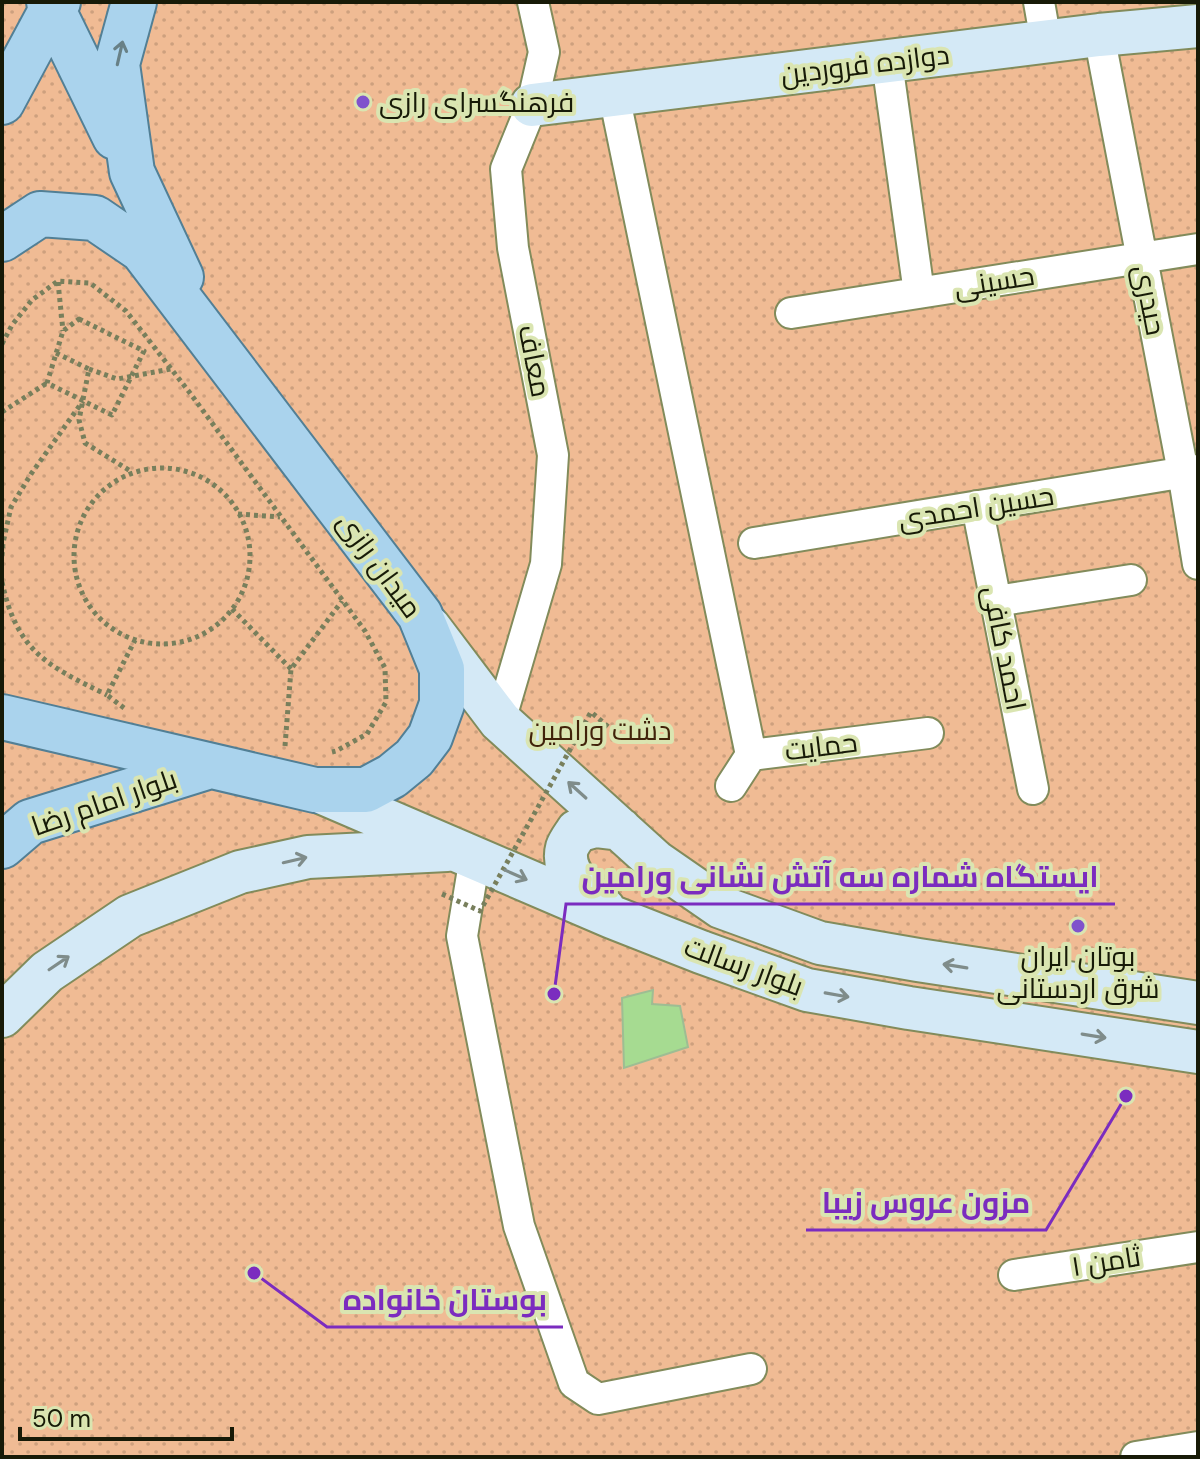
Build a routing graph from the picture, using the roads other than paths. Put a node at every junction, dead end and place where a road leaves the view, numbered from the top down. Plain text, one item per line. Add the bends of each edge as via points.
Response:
1 (134, 2) edge
2 (533, 2) edge
3 (1039, 2) edge
4 (53, 4) edge
5 (1198, 26) edge
6 (1099, 35) junction
7 (1046, 42) junction
8 (887, 62) junction
9 (614, 95) junction
10 (2, 102) edge
11 (532, 105) junction
12 (132, 172) junction
13 (2, 239) edge
14 (1198, 249) edge
15 (1142, 258) junction
16 (919, 293) junction
17 (791, 313) dead end
18 (208, 337) junction
19 (1190, 471) edge
20 (977, 506) junction
21 (754, 543) dead end
22 (1198, 564) edge
23 (1131, 580) dead end
24 (996, 601) junction
25 (420, 615) junction
26 (2, 717) edge
27 (500, 721) junction
28 (928, 733) dead end
29 (751, 755) junction
30 (211, 766) junction
31 (320, 771) junction
32 (731, 786) dead end
33 (1033, 789) dead end
34 (620, 829) junction
35 (2, 846) edge
36 (467, 853) junction
37 (612, 917) junction
38 (1198, 1003) edge
39 (2, 1016) edge
40 (1198, 1052) edge
41 (1198, 1247) edge
42 (1014, 1275) dead end
43 (751, 1369) dead end
44 (1198, 1447) edge
45 (1136, 1457) edge

12 -> 1 main road via 117,64
2 - 11 street, معاف via 544,52
3 - 7 street
4 - 10 main road
4 - 12 main road
5 - 6 main road, دوازده فروردین
6 - 7 main road, دوازده فروردین
6 - 15 street, حیدری
7 - 8 main road, دوازده فروردین
8 - 9 main road, دوازده فروردین
8 - 16 street
9 - 11 main road, دوازده فروردین
9 - 29 street
11 - 27 street, معاف via 506,169 513,248 553,455 546,564
12 - 18 main road
13 - 18 main road, میدان رازی via 40,214 95,218 142,250
14 - 15 street, حسینی
15 - 16 street, حسینی
15 - 19 street, حیدری
16 - 17 street, حسینی
18 - 25 main road, میدان رازی
19 - 20 street, حسین احمدی
19 - 22 street, حیدری
20 - 21 street, حسین احمدی
20 - 24 street, احمد کافی
23 - 24 street
24 - 33 street, احمد کافی
25 - 27 main road, بلوار رسالت
25 - 31 main road, میدان رازی via 442,669 442,704 430,737 414,758 366,790
26 - 30 main road, میدان رازی
34 -> 27 main road, بلوار رسالت
28 - 29 street, حمایت
29 - 32 street, حمایت
30 - 31 main road, میدان رازی
30 - 35 main road, بلوار امام رضا via 30,822
31 - 36 main road, بلوار رسالت
34 - 37 main road via 595,826 577,831 566,851 575,883
38 -> 34 main road, بلوار رسالت via 820,943 721,907 656,862
36 -> 37 main road, بلوار رسالت
39 -> 36 main road via 47,972 130,916 240,872 308,857
36 - 43 street via 462,936 519,1226 574,1383 598,1399
37 -> 40 main road, بلوار رسالت via 807,990
41 - 42 street, ثامن ۱
44 - 45 street

